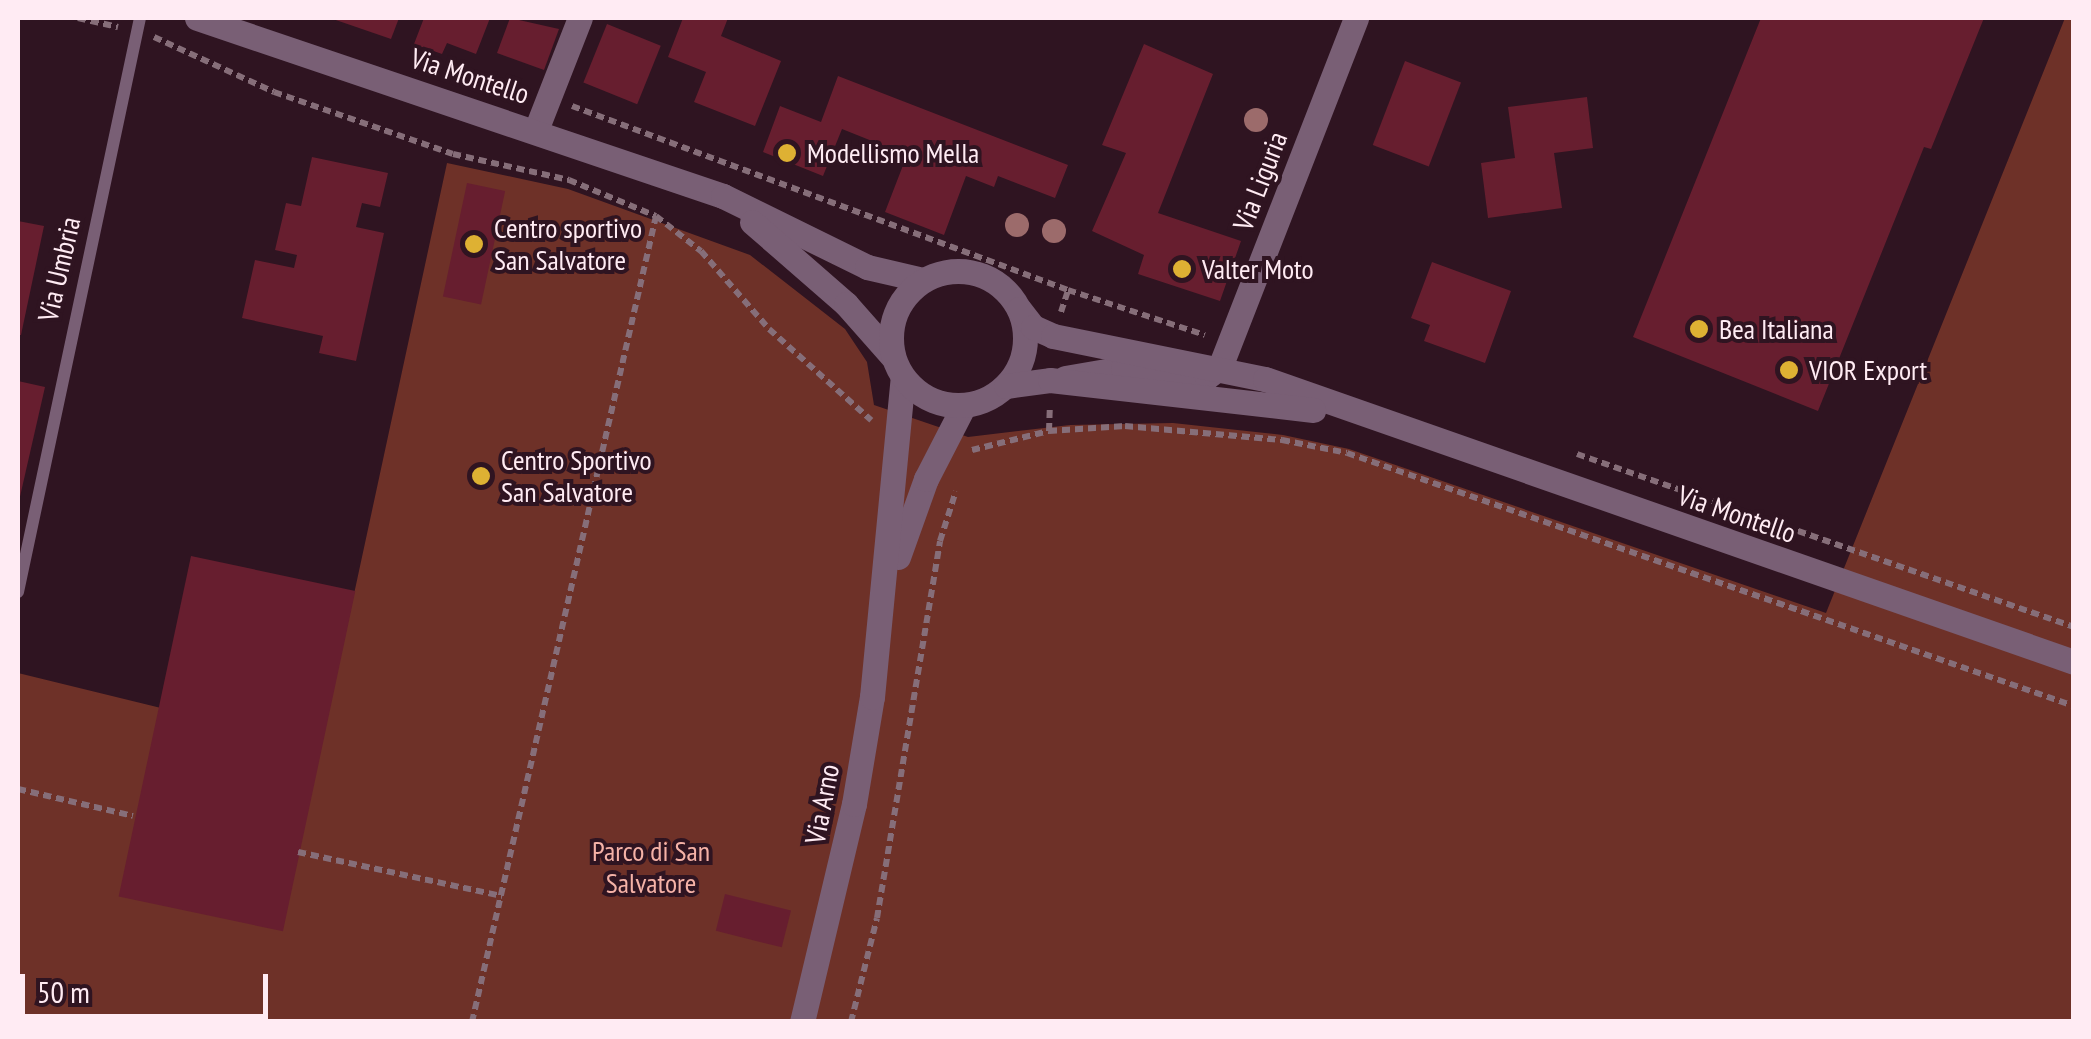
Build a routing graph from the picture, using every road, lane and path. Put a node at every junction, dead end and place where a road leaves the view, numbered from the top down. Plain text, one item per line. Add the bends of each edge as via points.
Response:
1 (140, 18) edge
2 (196, 18) edge
3 (580, 18) edge
4 (1356, 18) edge
5 (549, 97) junction
6 (536, 130) junction
7 (723, 196) junction
8 (656, 216) dead end
9 (923, 280) junction
10 (1068, 290) dead end
11 (1019, 310) junction
12 (898, 366) junction
13 (1220, 367) junction
14 (1050, 380) junction
15 (1006, 386) junction
16 (964, 406) junction
17 (1382, 423) junction
18 (968, 451) dead end
19 (1571, 452) dead end
20 (962, 469) dead end
21 (957, 487) dead end
22 (18, 592) edge
23 (885, 594) junction
24 (2074, 627) edge
25 (2074, 662) edge
26 (18, 789) edge
27 (134, 816) dead end
28 (298, 852) dead end
29 (502, 896) junction
30 (472, 1021) edge
31 (802, 1022) edge
32 (851, 1022) edge

1 - 22 lane, Via Umbria
2 - 6 street, Via Montello
3 - 5 street
4 - 13 street, Via Liguria
5 - 6 street
5 - 10 path
6 - 7 street, Via Montello
7 - 9 street, Via Montello via 867,268
7 - 12 street, Via Montello via 846,304
8 - 29 path
9 - 11 street via 968,271 991,279
9 - 12 street via 896,310
11 - 13 street, Via Montello via 1053,336
11 - 15 street via 1023,356
12 - 16 street via 930,398
12 - 23 street, Via Arno
13 - 14 street, Via Montello via 1207,377 1123,368
13 - 17 street, Via Montello
14 - 15 street, Via Montello
14 - 17 street, Via Montello via 1284,405
15 - 16 street
16 - 23 street, Via Arno via 926,479
17 - 25 street, Via Montello
18 - 20 path
19 - 24 path
21 - 32 path via 940,541 877,918
23 - 31 street, Via Arno via 854,804
26 - 27 path
28 - 29 path
29 - 30 path

